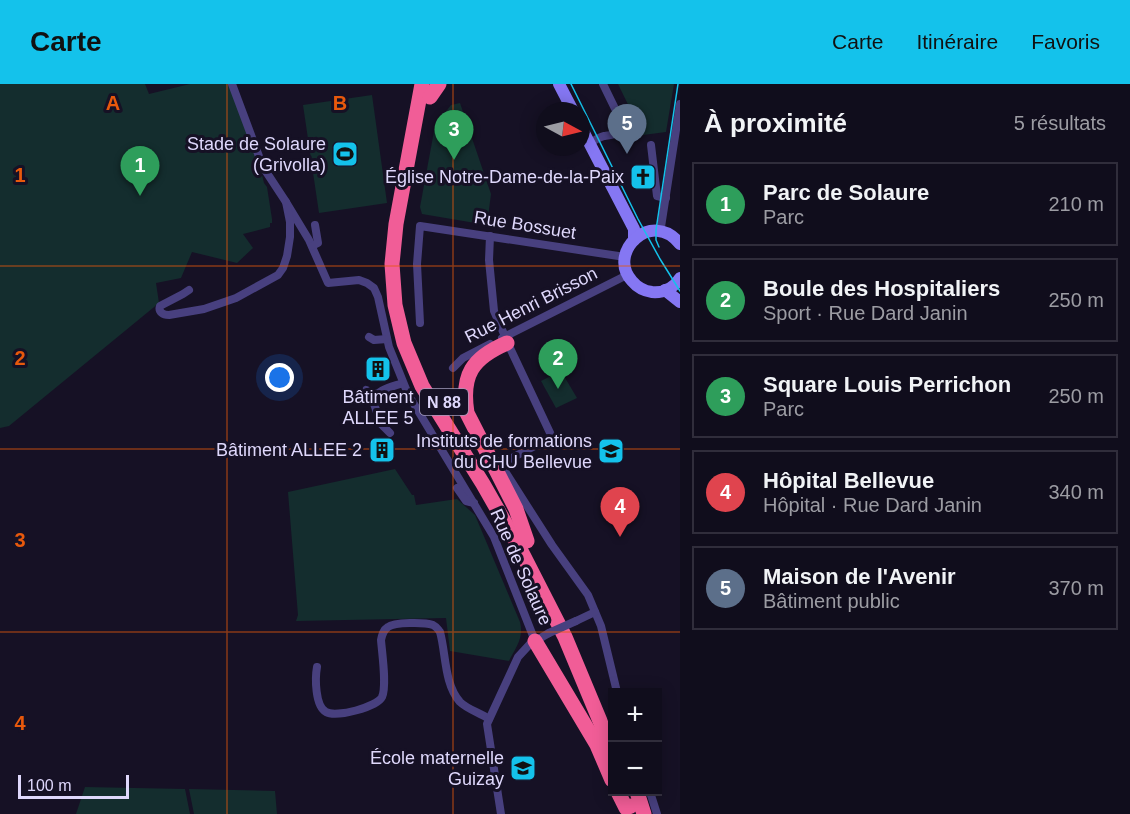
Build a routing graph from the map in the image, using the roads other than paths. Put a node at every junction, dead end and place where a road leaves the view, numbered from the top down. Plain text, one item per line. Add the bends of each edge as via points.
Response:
1 (232, 84) edge
2 (439, 84) edge
3 (559, 84) edge
4 (603, 84) edge
5 (428, 88) edge
6 (568, 102) edge
7 (680, 104) edge
8 (590, 143) joint
9 (651, 145) dead end
10 (666, 198) junction
11 (286, 202) junction
12 (315, 225) dead end
13 (658, 230) junction
14 (490, 236) junction
15 (633, 240) junction
16 (680, 244) edge
17 (312, 246) junction
18 (625, 256) junction
19 (627, 275) junction
20 (680, 278) edge
21 (189, 290) dead end
22 (665, 290) junction
23 (680, 302) edge
24 (420, 323) dead end
25 (372, 337) dead end
26 (387, 339) junction
27 (506, 340) junction
28 (453, 368) dead end
29 (403, 382) junction
30 (366, 390) dead end
31 (381, 392) junction
32 (386, 431) dead end
33 (458, 492) dead end
34 (474, 503) junction
35 (528, 541) junction
36 (595, 612) junction
37 (535, 640) junction
38 (317, 668) dead end
39 (616, 688) edge
40 (608, 716) edge
41 (489, 719) junction
42 (608, 743) edge
43 (608, 771) edge
44 (620, 796) edge
45 (651, 796) edge
46 (635, 803) edge
47 (501, 814) edge
48 (657, 814) edge

1 - 11 street, Rue de Solaure via 263,167
2 - 5 highway
3 - 6 main road
4 - 8 street via 623,128
5 - 35 highway, N 88 via 402,248 402,285 408,320 430,379
5 - 42 highway, N 88 via 396,224 392,264 395,305 404,343 422,386 483,484 565,637
7 - 10 street
8 - 15 main road via 634,229
9 - 10 street via 657,196
10 - 13 street
11 - 17 street, Rue de Solaure
11 - 21 street via 290,237 278,275 236,298 204,309 161,313 160,306
12 - 17 street via 318,243
13 - 15 main road
13 - 16 main road
14 - 18 street, Rue Bossuet
14 - 24 street, Rue Bossuet via 420,226
14 - 27 street via 494,311
15 - 18 main road
17 - 26 street, Rue de Solaure via 328,284 359,280 374,288
18 - 19 main road
19 - 22 main road via 645,290
19 - 27 street, Rue Henri Brisson
20 - 22 main road
22 - 23 main road
25 - 26 street
26 - 29 street, Rue de Solaure
27 - 28 street, Rue Henri Brisson via 463,358
27 - 35 highway, N 88 via 473,366 464,397 466,413 516,509
27 - 36 street via 552,437 508,459 504,465 506,473
29 - 31 street
29 - 34 street, Rue de Solaure
30 - 31 street
31 - 32 street via 373,401 377,421
33 - 34 street
34 - 37 street, Rue de Solaure via 494,537
35 - 40 highway, N 88
36 - 37 street, bridge
36 - 39 street
37 - 41 street via 518,657
37 - 43 highway
38 - 41 street via 319,704 325,712 335,715 375,704 381,700 384,687 382,633 394,624 430,624 440,632 447,676 456,697 461,704
41 - 47 street
44 - 46 highway via 626,808
45 - 48 street

